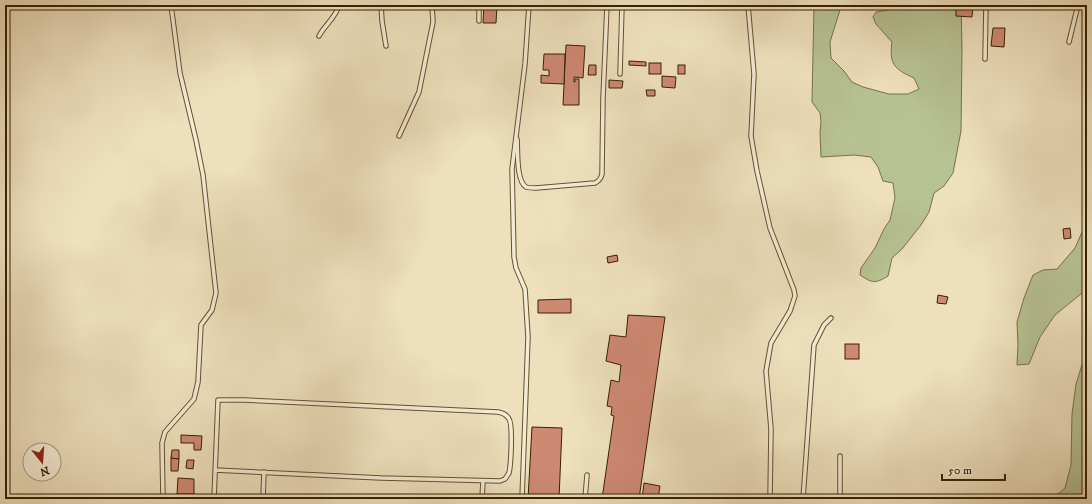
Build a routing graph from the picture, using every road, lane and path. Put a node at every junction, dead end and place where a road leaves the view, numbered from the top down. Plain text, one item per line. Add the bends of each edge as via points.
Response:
1 (171, 5) edge
2 (339, 5) edge
3 (381, 5) edge
4 (432, 5) edge
5 (479, 5) edge
6 (529, 5) edge
7 (607, 5) edge
8 (622, 5) edge
9 (748, 5) edge
10 (986, 5) edge
11 (1078, 5) edge
12 (479, 21) dead end
13 (319, 36) dead end
14 (1069, 42) dead end
15 (386, 46) dead end
16 (985, 59) dead end
17 (620, 74) dead end
18 (517, 129) junction
19 (399, 136) dead end
20 (831, 318) dead end
21 (840, 456) dead end
22 (215, 470) junction
23 (264, 472) junction
24 (587, 475) dead end
25 (483, 481) junction
26 (163, 499) edge
27 (214, 499) edge
28 (263, 499) edge
29 (482, 499) edge
30 (522, 499) edge
31 (585, 499) edge
32 (770, 499) edge
33 (804, 499) edge
34 (840, 499) edge

1 - 26 lane via 180,73 203,175 216,293 212,310 201,324 198,382 194,399 165,432 162,443
2 - 13 lane
3 - 15 lane
4 - 19 lane via 433,22 419,92
5 - 12 lane
6 - 18 lane
7 - 18 lane via 601,178 595,183 527,188 523,184 518,168
8 - 17 lane
9 - 32 lane via 754,74 751,136 770,228 795,296 790,311 771,343 766,371 771,429
10 - 16 lane
11 - 14 lane
18 - 30 lane via 512,169 514,257 525,289 528,338
20 - 33 lane via 824,325 814,345
21 - 34 lane
22 - 23 lane
22 - 25 lane via 218,400 244,400 503,413 511,425 509,473 500,481
22 - 27 lane
23 - 25 lane
23 - 28 lane
24 - 31 lane
25 - 29 lane

